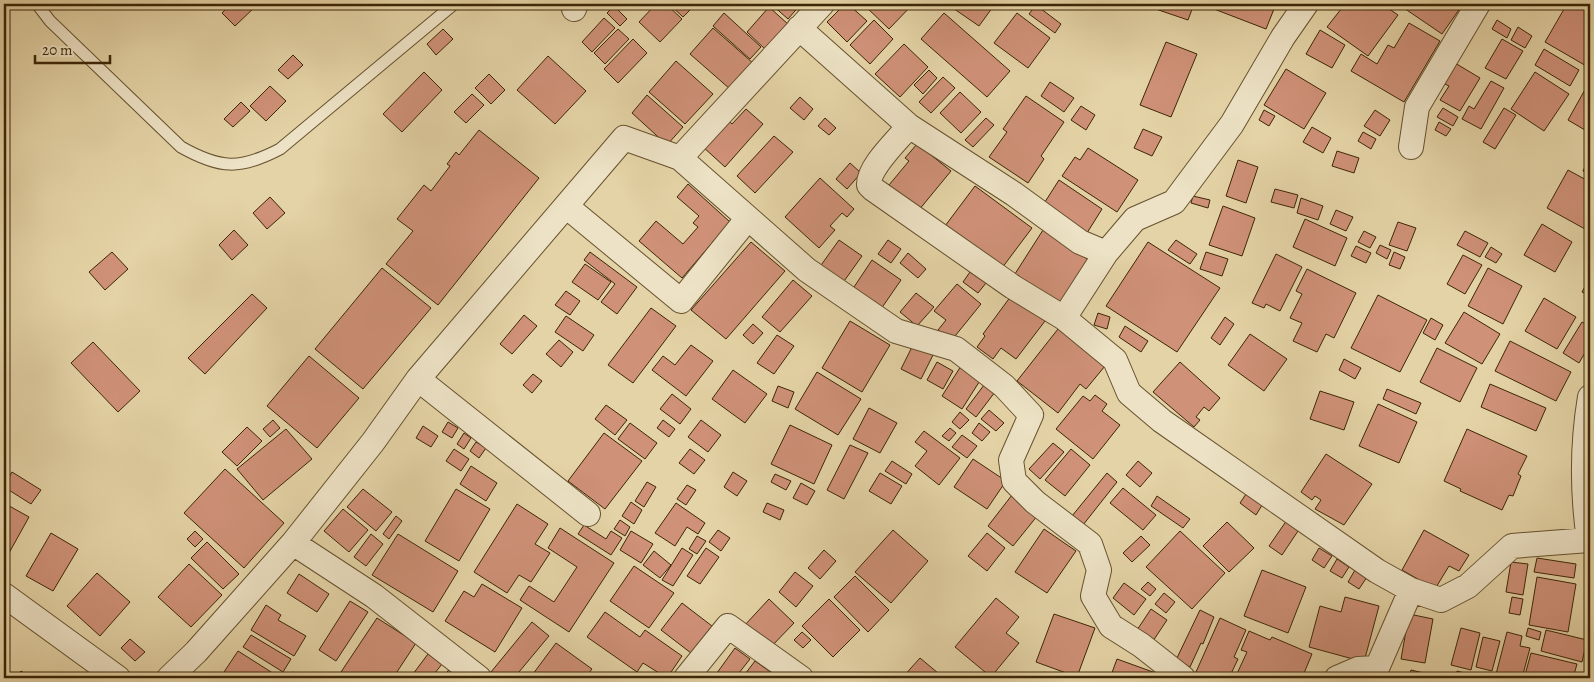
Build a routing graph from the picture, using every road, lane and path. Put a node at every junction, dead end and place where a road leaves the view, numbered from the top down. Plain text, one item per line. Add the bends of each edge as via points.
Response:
1 (37, 4) edge
2 (454, 4) edge
3 (822, 4) edge
4 (1306, 4) edge
5 (1478, 4) edge
6 (799, 28) junction
7 (910, 126) junction
8 (1412, 147) dead end
9 (680, 158) junction
10 (566, 206) junction
11 (748, 218) junction
12 (1106, 253) junction
13 (1064, 318) junction
14 (418, 379) junction
15 (1590, 397) edge
16 (588, 514) dead end
17 (293, 543) junction
18 (1590, 543) edge
19 (1410, 590) junction
20 (4, 596) edge
21 (118, 678) edge
22 (169, 678) edge
23 (479, 678) edge
24 (686, 678) edge
25 (801, 678) edge
26 (1183, 678) edge
27 (1337, 678) edge

1 - 2 lane via 50,21 181,147 204,160 230,165 256,161 280,149
3 - 6 street
4 - 12 street via 1283,36 1232,124 1174,202 1136,219
5 - 8 street via 1417,107
6 - 7 street
6 - 9 street
7 - 12 street via 1080,242
7 - 13 street via 873,168 869,185 1013,287
9 - 10 street via 624,138
9 - 11 street
10 - 11 street via 681,301
10 - 14 street
11 - 26 street via 807,270 896,331 956,349 1022,403 1031,415 1011,460 1014,481 1035,502 1090,544 1099,570 1093,596 1111,626
12 - 13 street
13 - 19 street via 1115,360 1129,394 1162,421 1377,571
14 - 16 street
14 - 17 street
15 - 18 street via 1585,425 1583,494
17 - 22 street
17 - 23 street via 374,596
18 - 19 street via 1512,546 1468,586 1441,600
19 - 27 street via 1377,668 1358,669
20 - 21 street
24 - 25 street via 728,626

